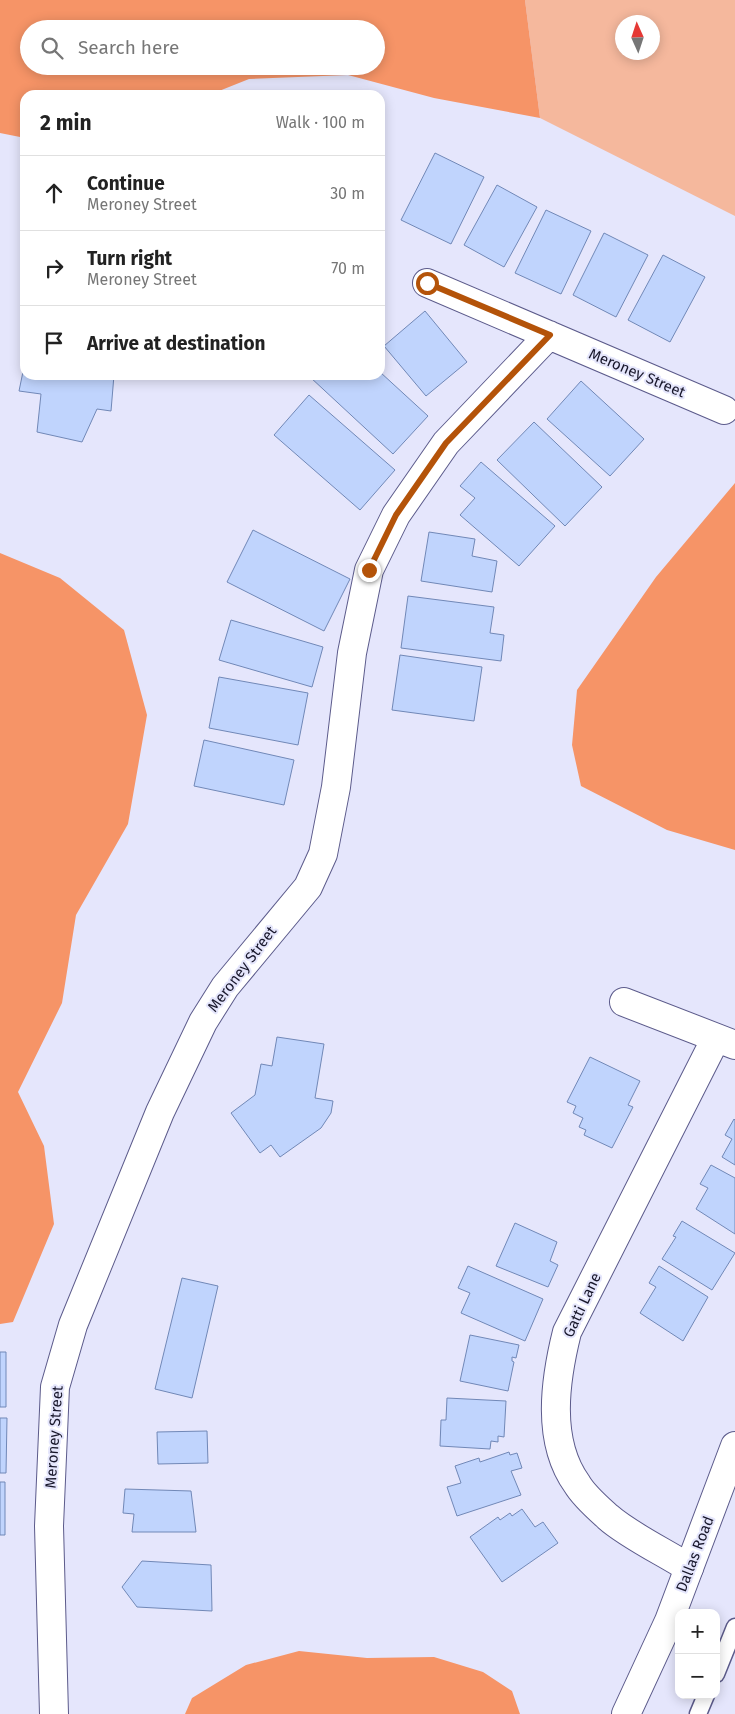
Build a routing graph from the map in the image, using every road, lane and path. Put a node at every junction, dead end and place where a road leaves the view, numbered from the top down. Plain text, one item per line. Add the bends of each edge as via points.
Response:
1 (427, 283) dead end
2 (550, 335) junction
3 (724, 410) dead end
4 (624, 1002) dead end
5 (725, 1042) edge
6 (735, 1446) edge
7 (689, 1568) junction
8 (735, 1627) edge
9 (720, 1664) edge
10 (704, 1699) edge
11 (54, 1714) edge
12 (626, 1714) edge
13 (698, 1714) edge

1 - 2 street, Meroney Street
2 - 3 street, Meroney Street
2 - 11 street, Meroney Street via 446,443 396,515 369,570 352,653 336,787 323,854 308,887 225,986 202,1022 160,1112 73,1326 55,1387 49,1526
4 - 5 street, Gatti Lane
5 - 7 street, Gatti Lane via 567,1332 558,1367 556,1402 561,1450 576,1484 609,1518
6 - 7 street, Dallas Road
7 - 12 street, Dallas Road via 669,1621
8 - 9 lane
10 - 13 lane

